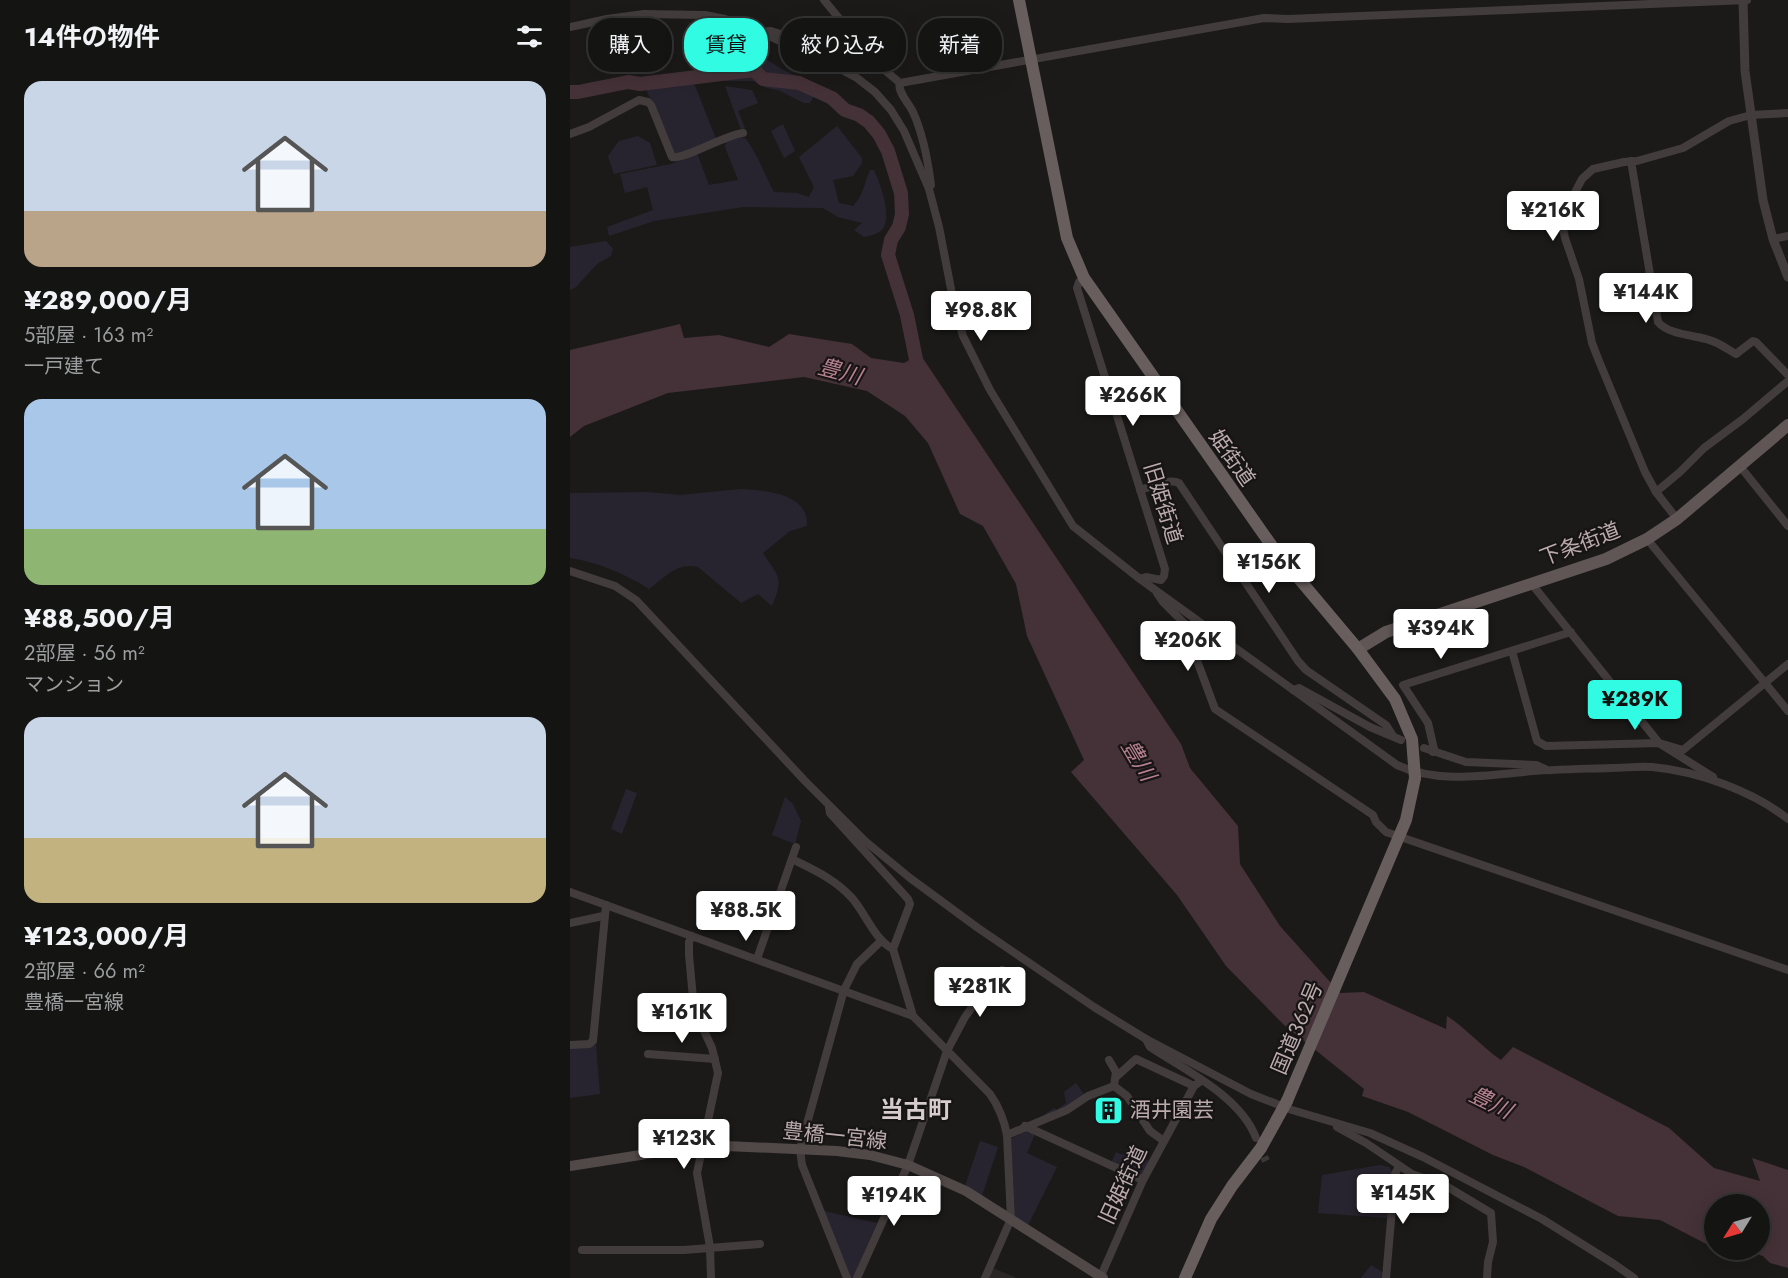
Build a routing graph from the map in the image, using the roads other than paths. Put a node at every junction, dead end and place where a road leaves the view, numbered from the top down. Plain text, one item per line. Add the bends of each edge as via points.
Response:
1 (824, 0) edge
2 (1019, 0) edge
3 (1743, 0) edge
4 (1747, 0) edge
5 (720, 18) edge
6 (838, 18) edge
7 (570, 27) edge
8 (768, 36) edge
9 (1032, 60) junction
10 (886, 72) edge
11 (900, 83) junction
12 (1788, 114) edge
13 (1750, 115) junction
14 (743, 133) dead end
15 (570, 135) edge
16 (1631, 161) junction
17 (929, 189) junction
18 (1788, 236) edge
19 (1773, 239) junction
20 (1788, 277) edge
21 (1084, 278) junction
22 (1788, 375) edge
23 (1788, 381) edge
24 (1788, 425) edge
25 (1739, 465) junction
26 (1140, 490) junction
27 (1656, 492) junction
28 (1677, 519) junction
29 (1788, 526) edge
30 (1647, 539) junction
31 (570, 571) edge
32 (1140, 579) junction
33 (1531, 583) junction
34 (1155, 589) junction
35 (1571, 632) junction
36 (1358, 649) junction
37 (1512, 651) junction
38 (1788, 664) edge
39 (1765, 682) junction
40 (1293, 690) junction
41 (1788, 711) edge
42 (1659, 743) junction
43 (1424, 748) dead end
44 (1433, 752) junction
45 (1546, 770) junction
46 (1415, 775) junction
47 (1720, 782) junction
48 (829, 805) junction
49 (1788, 819) edge
50 (796, 847) dead end
51 (792, 860) junction
52 (570, 892) edge
53 (606, 905) junction
54 (603, 916) junction
55 (570, 923) edge
56 (692, 936) junction
57 (881, 941) junction
58 (893, 949) junction
59 (757, 959) junction
60 (1002, 970) dead end
61 (1788, 970) edge
62 (843, 990) junction
63 (913, 1016) junction
64 (1146, 1039) junction
65 (570, 1045) edge
66 (946, 1050) junction
67 (648, 1054) dead end
68 (715, 1059) junction
69 (1109, 1060) dead end
70 (1116, 1077) junction
71 (1201, 1081) junction
72 (1114, 1086) junction
73 (1194, 1086) junction
74 (1286, 1104) junction
75 (1325, 1120) junction
76 (1025, 1126) junction
77 (1007, 1135) junction
78 (1256, 1138) tunnel mouth
79 (1164, 1141) junction
80 (704, 1145) junction
81 (800, 1149) junction
82 (908, 1165) junction
83 (570, 1166) edge
84 (1399, 1166) junction
85 (1143, 1180) junction
86 (1011, 1220) junction
87 (760, 1244) dead end
88 (710, 1247) junction
89 (582, 1250) dead end
90 (711, 1278) edge
91 (847, 1278) edge
92 (857, 1278) edge
93 (985, 1278) edge
94 (1101, 1278) edge
95 (1185, 1278) edge
96 (1386, 1278) edge
97 (1487, 1278) edge
98 (1634, 1278) edge

1 - 6 street
2 - 9 highway, 姫街道
3 - 4 street
3 - 9 street via 1264,18
3 - 13 street
5 - 7 street via 676,13
8 - 17 street via 857,78 875,92 904,131
9 - 11 street
9 - 21 highway, 姫街道 via 1067,238
10 - 11 street
11 - 17 street via 920,132
12 - 13 street
13 - 16 street via 1729,121 1683,148
13 - 19 street
14 - 15 street via 680,158 672,157 651,105 639,100
16 - 22 street via 1658,322 1672,330 1712,340 1736,354 1756,342
16 - 27 street via 1586,173 1561,219 1592,343
17 - 32 street via 958,320 990,390 1073,526
18 - 19 street
19 - 20 street
21 - 26 street, 旧姫街道 via 1077,288
21 - 36 highway, 姫街道 via 1267,540
23 - 27 street
24 - 25 main road, 下条街道
25 - 28 main road, 下条街道
25 - 29 street
26 - 32 street, 旧姫街道 via 1165,569 1161,580
26 - 40 street via 1179,483 1298,661 1386,725 1397,738 1299,688
27 - 28 street
28 - 30 main road, 下条街道
30 - 33 main road, 下条街道 via 1606,559
30 - 39 street
31 - 48 street via 615,586 647,609
32 - 34 street
33 - 35 street
33 - 36 main road, 下条街道 via 1386,632
34 - 40 street
34 - 61 street via 1187,626 1215,709 1373,814 1386,832
35 - 37 street
35 - 42 street
36 - 46 highway, 姫街道 via 1402,711 1412,739
37 - 42 street via 1537,741 1546,746
37 - 44 street via 1403,685 1428,723
38 - 39 street
39 - 41 street
39 - 42 street via 1683,750
40 - 46 street
42 - 47 street
43 - 44 street
44 - 45 street via 1466,762 1536,765
45 - 46 street via 1474,777
45 - 47 street via 1652,767
46 - 74 highway, 国道362号, bridge via 1406,820
47 - 49 street
48 - 58 street via 830,813 908,899
48 - 64 street via 865,841 961,916
50 - 51 street
51 - 57 street via 827,876 843,889
51 - 59 street
52 - 53 street
53 - 54 street
53 - 56 street
54 - 55 street
54 - 65 street via 593,1041
56 - 59 street
56 - 68 street via 689,956 694,1009
57 - 58 street
57 - 62 street via 857,964
58 - 63 street
59 - 62 street
60 - 66 street via 965,1017
62 - 63 street
62 - 81 street
63 - 66 street
64 - 71 street via 1150,1047
64 - 74 street via 1251,1094
66 - 77 street via 996,1103
66 - 82 street
67 - 68 street
68 - 80 street via 718,1077
69 - 70 street
70 - 72 street
70 - 73 street via 1136,1059
71 - 73 street, 旧姫街道
71 - 78 street via 1239,1109
72 - 76 street
72 - 79 street via 1127,1096 1150,1131
73 - 79 street, 旧姫街道
74 - 75 street
74 - 95 highway, 国道362号 via 1261,1149 1211,1219
75 - 84 street
75 - 98 street via 1370,1133 1496,1193
76 - 77 street
76 - 85 street
77 - 86 street
79 - 85 street, 旧姫街道
80 - 81 main road, 豊橋一宮線
80 - 83 main road, 豊橋一宮線
80 - 88 street via 697,1180
81 - 82 main road, 豊橋一宮線 via 870,1155
81 - 91 street via 802,1165
82 - 86 main road, 豊橋一宮線 via 966,1191
82 - 92 street
84 - 96 street via 1395,1174
84 - 97 street via 1446,1186 1491,1213 1493,1242
85 - 94 street, 旧姫街道
86 - 93 street
86 - 94 main road, 豊橋一宮線
87 - 88 street
88 - 89 street
88 - 90 street

